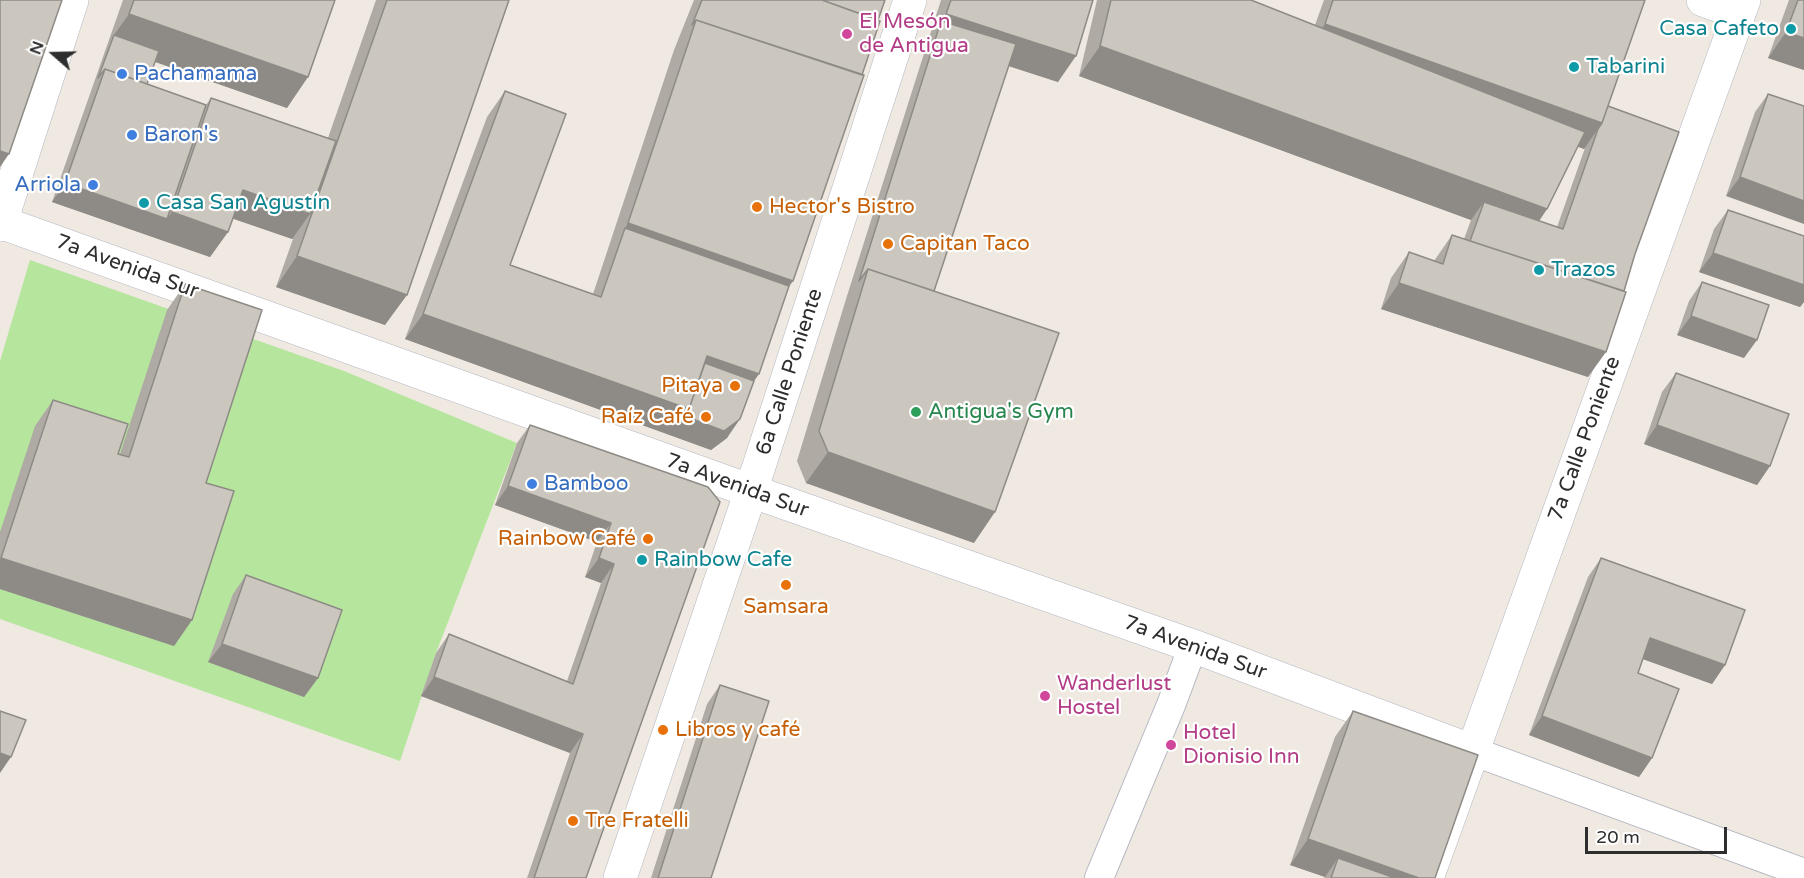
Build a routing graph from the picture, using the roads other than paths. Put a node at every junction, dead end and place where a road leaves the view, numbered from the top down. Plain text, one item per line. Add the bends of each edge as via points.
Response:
1 (72, 0) edge
2 (910, 0) edge
3 (1703, 0) edge
4 (1742, 7) edge
5 (0, 223) edge
6 (751, 491) junction
7 (1193, 646) junction
8 (1472, 751) junction
9 (1804, 873) edge
10 (620, 878) edge
11 (1098, 878) edge
12 (1427, 878) edge

1 - 5 street
2 - 6 street, 6a Calle Poniente
3 - 4 street
4 - 8 street, 7a Calle Poniente
5 - 6 street, 7a Avenida Sur
6 - 7 street, 7a Avenida Sur
6 - 10 street, 6a Calle Poniente
7 - 8 street, 7a Avenida Sur
7 - 11 lane
8 - 9 lane
8 - 12 street, 7a Calle Poniente

